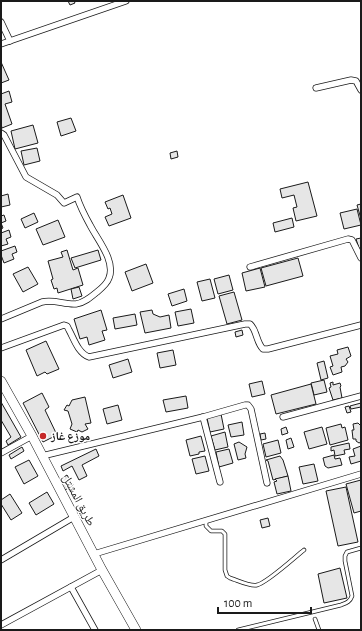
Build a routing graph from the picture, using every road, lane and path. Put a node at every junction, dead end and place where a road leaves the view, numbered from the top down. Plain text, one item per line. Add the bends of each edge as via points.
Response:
1 (126, 1) edge
2 (1, 22) edge
3 (10, 41) junction
4 (1, 44) edge
5 (316, 88) dead end
6 (361, 90) edge
7 (1, 132) edge
8 (361, 258) edge
9 (250, 267) dead end
10 (1, 319) edge
11 (361, 325) edge
12 (1, 348) edge
13 (1, 381) edge
14 (361, 396) edge
15 (203, 416) junction
16 (283, 417) dead end
17 (32, 436) junction
18 (1, 453) edge
19 (42, 456) junction
20 (361, 474) edge
21 (220, 482) dead end
22 (267, 483) dead end
23 (74, 517) junction
24 (206, 520) junction
25 (361, 548) edge
26 (304, 550) dead end
27 (94, 554) junction
28 (1, 560) edge
29 (102, 570) junction
30 (71, 587) junction
31 (315, 618) dead end
32 (1, 625) edge
33 (94, 630) edge
34 (136, 630) edge
35 (238, 630) edge
36 (319, 630) edge

1 - 3 street
2 - 3 street
3 - 4 street
5 - 6 street via 356,80
7 - 10 street via 26,177 57,195 64,203 77,197 104,247 110,277 106,284 84,302 76,304 48,300
8 - 9 street via 352,240 348,239
11 - 12 street via 263,349 253,327 245,324 88,357 80,352 67,326 64,325
13 - 17 main road, طريق المشتل
14 - 16 street
15 - 19 street
15 - 21 street
15 - 22 street via 248,405
17 - 18 street
17 - 19 main road, طريق المشتل
19 - 23 main road, طريق المشتل
20 - 24 street
23 - 27 main road, طريق المشتل
23 - 28 street
24 - 26 lane via 208,529 222,531 225,534 225,570 230,578 257,586
24 - 27 street
25 - 35 lane via 347,552 345,556 352,596 348,602
27 - 29 main road, طريق المشتل
29 - 30 street
29 - 34 main road, طريق المشتل
30 - 32 street
30 - 33 street
31 - 36 lane

